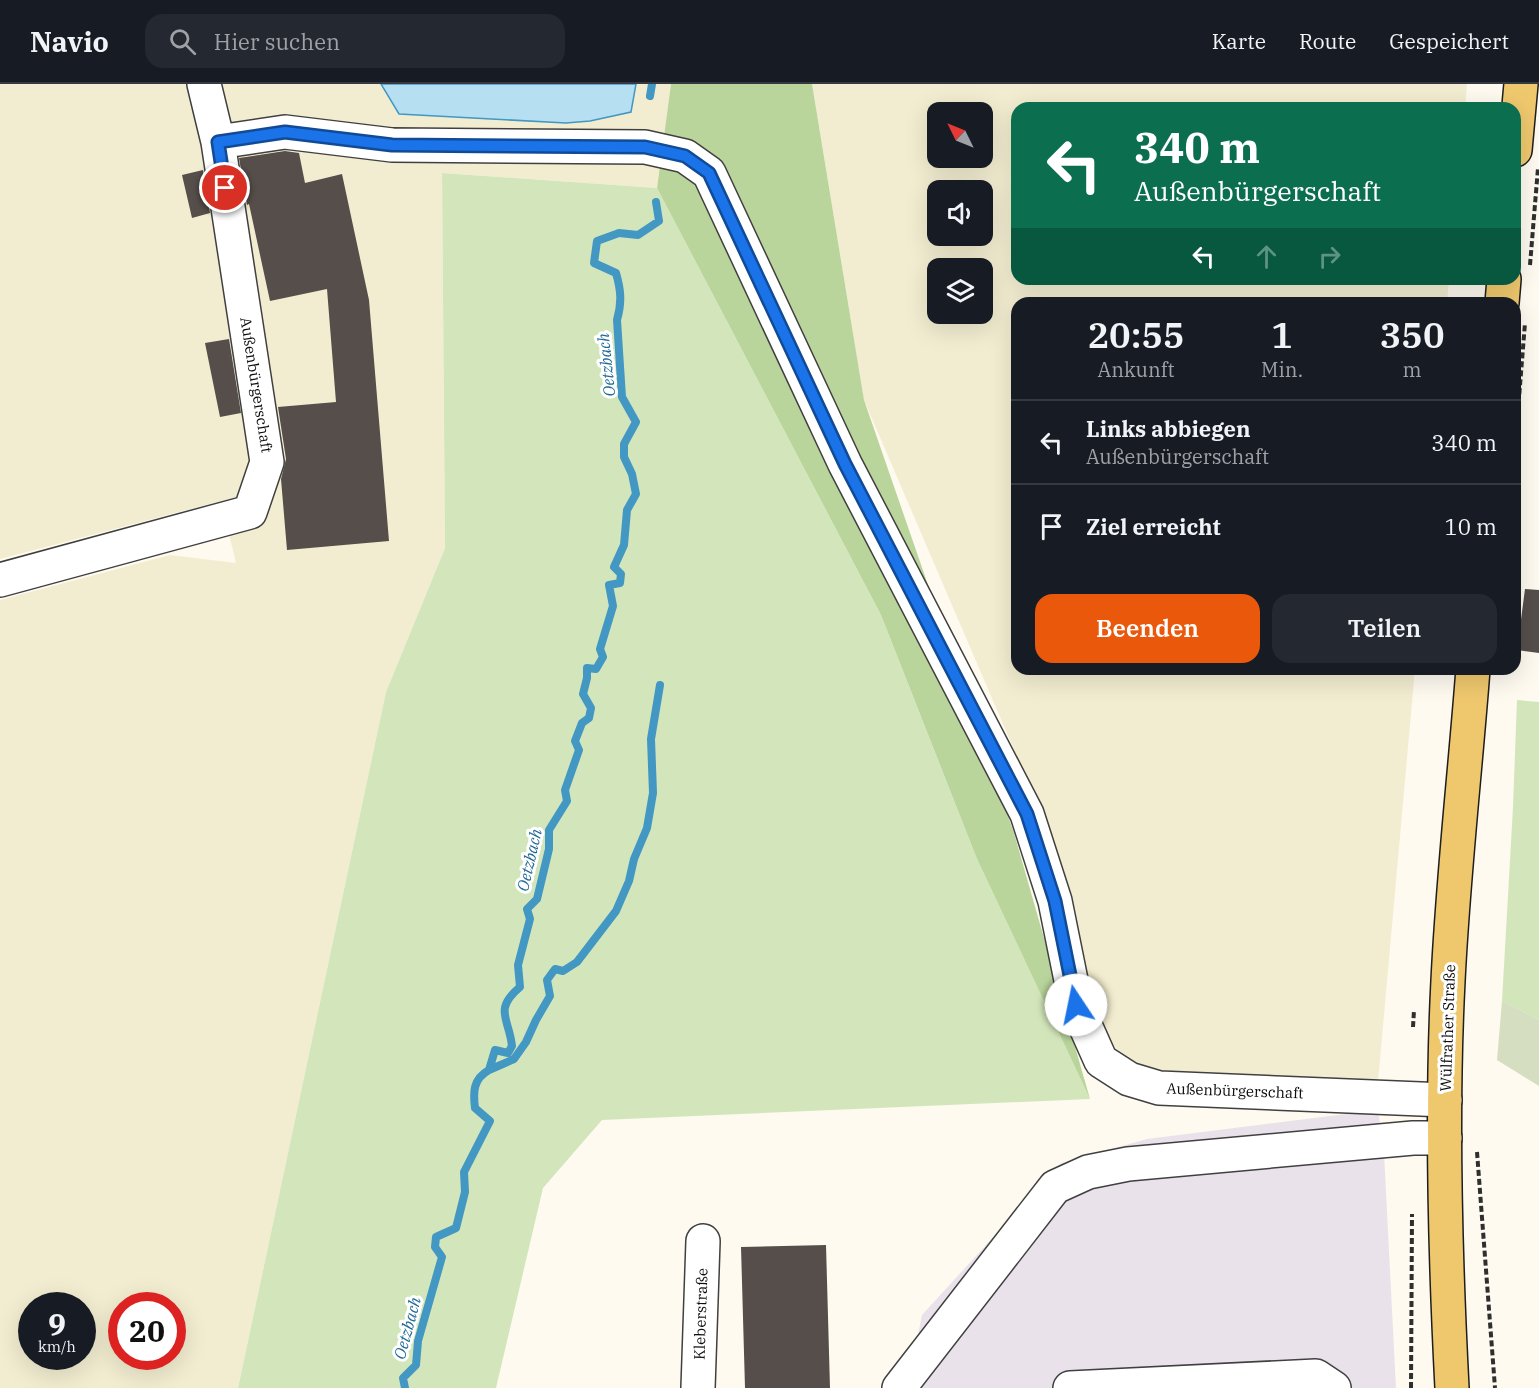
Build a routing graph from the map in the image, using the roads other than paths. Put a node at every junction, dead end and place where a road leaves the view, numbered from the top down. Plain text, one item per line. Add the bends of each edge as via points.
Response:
1 (204, 84) edge
2 (1521, 84) edge
3 (1519, 102) edge
4 (218, 142) junction
5 (0, 580) edge
6 (1473, 675) edge
7 (1445, 1100) junction
8 (1445, 1138) junction
9 (703, 1241) dead end
10 (698, 1388) edge
11 (899, 1388) edge
12 (1070, 1388) edge
13 (1334, 1388) edge
14 (1452, 1388) edge

1 - 4 street, Außenbürgerschaft
2 - 3 main road
4 - 5 street, Außenbürgerschaft via 267,462 250,512
4 - 7 street, Außenbürgerschaft via 285,132 392,145 645,147 685,156 709,173 845,464 1027,814 1055,901 1076,1005 1101,1061 1128,1078 1159,1088
6 - 7 main road, Wülfrather Straße via 1448,980
7 - 8 main road, Wülfrather Straße
8 - 11 street via 1413,1137 1140,1163 1088,1172 1055,1187
8 - 14 main road, Wülfrather Straße
9 - 10 street, Kleberstraße
12 - 13 street via 1316,1376

